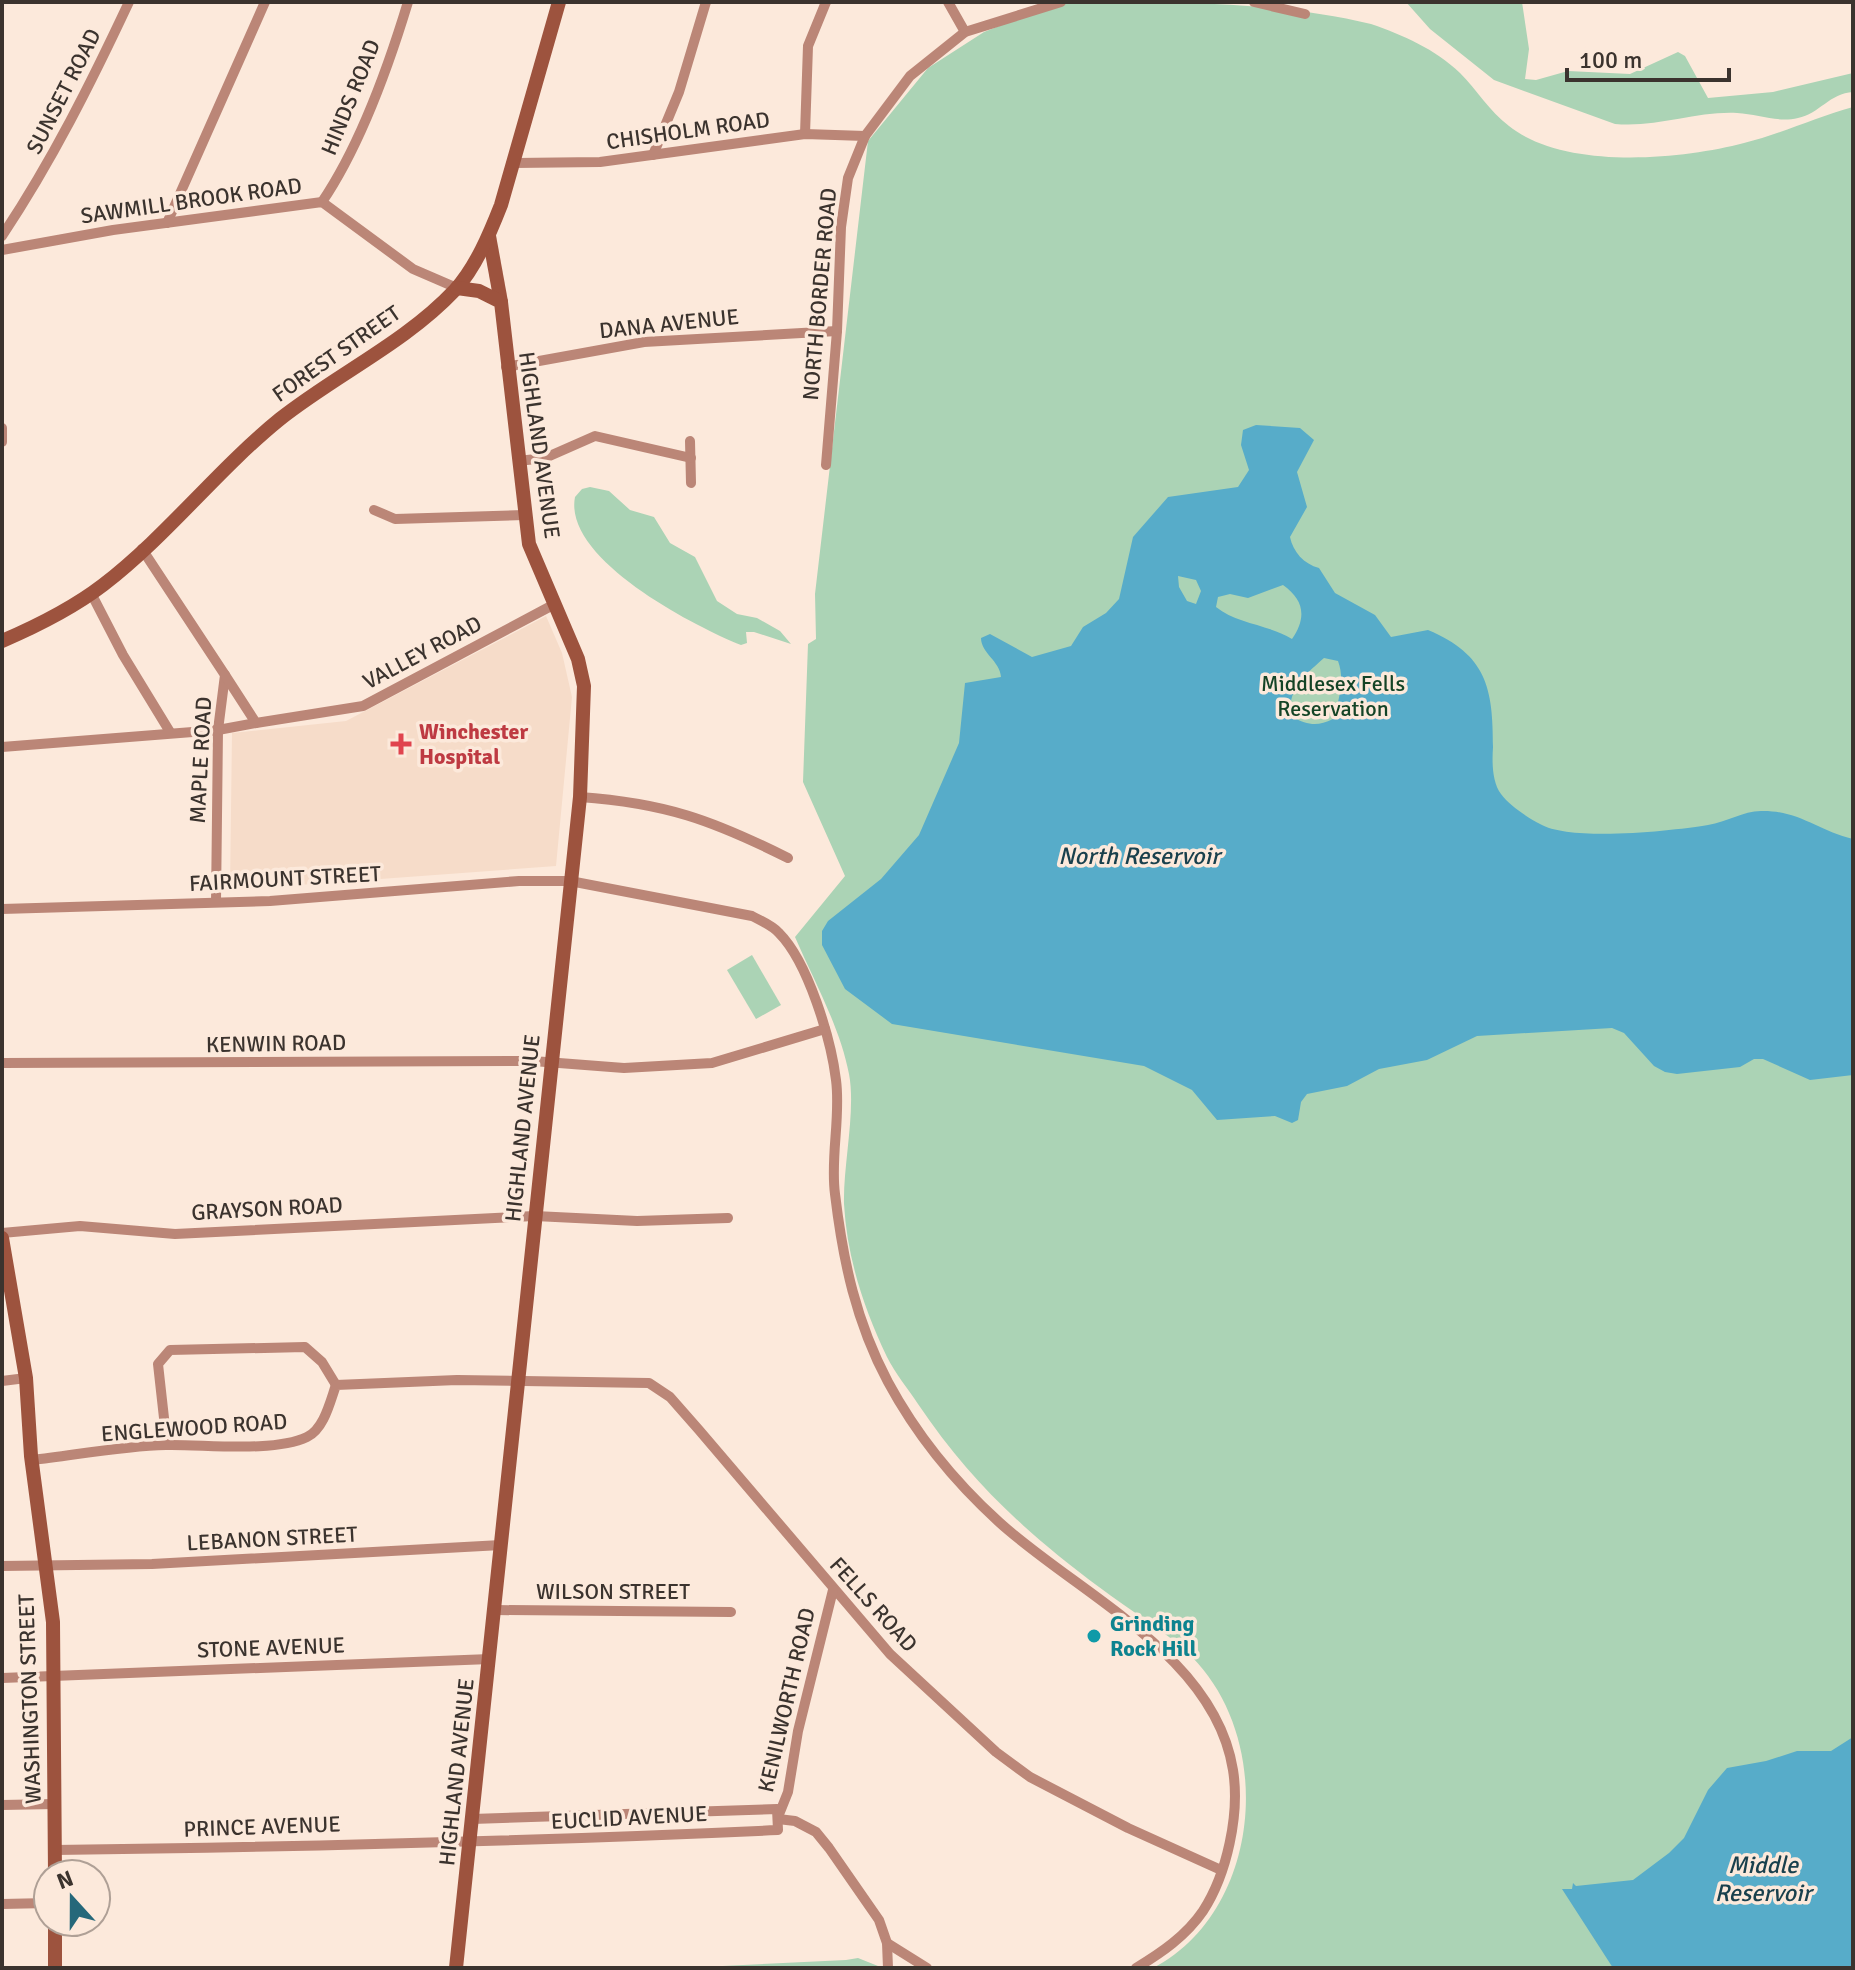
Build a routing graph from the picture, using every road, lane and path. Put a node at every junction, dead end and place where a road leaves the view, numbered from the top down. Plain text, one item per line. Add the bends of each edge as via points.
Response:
1 (129, 2) edge
2 (265, 2) edge
3 (408, 2) edge
4 (559, 2) edge
5 (706, 2) edge
6 (826, 2) edge
7 (948, 2) edge
8 (1061, 2) edge
9 (1254, 2) edge
10 (1305, 14) dead end
11 (965, 32) junction
12 (805, 134) junction
13 (865, 136) junction
14 (653, 155) junction
15 (515, 163) junction
16 (322, 202) junction
17 (167, 223) junction
18 (2, 236) edge
19 (489, 236) junction
20 (2, 250) edge
21 (457, 288) junction
22 (501, 302) junction
23 (837, 331) junction
24 (506, 367) junction
25 (2, 428) edge
26 (690, 441) dead end
27 (2, 442) edge
28 (691, 458) junction
29 (518, 461) junction
30 (826, 465) dead end
31 (691, 483) dead end
32 (374, 510) dead end
33 (524, 515) junction
34 (142, 549) junction
35 (91, 593) junction
36 (553, 605) junction
37 (2, 641) edge
38 (225, 675) junction
39 (256, 723) junction
40 (218, 730) junction
41 (170, 732) junction
42 (2, 747) edge
43 (580, 797) junction
44 (788, 858) dead end
45 (570, 881) junction
46 (216, 902) junction
47 (2, 909) edge
48 (825, 1029) junction
49 (2, 1063) edge
50 (551, 1063) junction
51 (535, 1216) junction
52 (728, 1218) dead end
53 (2, 1235) edge
54 (26, 1378) junction
55 (2, 1381) edge
56 (518, 1381) junction
57 (336, 1385) junction
58 (167, 1445) junction
59 (32, 1460) junction
60 (501, 1545) junction
61 (45, 1565) junction
62 (2, 1566) edge
63 (833, 1590) junction
64 (495, 1610) junction
65 (731, 1612) dead end
66 (490, 1659) junction
67 (54, 1677) junction
68 (2, 1678) edge
69 (55, 1804) junction
70 (2, 1805) edge
71 (472, 1819) junction
72 (778, 1819) junction
73 (470, 1839) junction
74 (55, 1850) junction
75 (55, 1858) edge
76 (1221, 1870) junction
77 (32, 1903) edge
78 (2, 1904) edge
79 (55, 1938) edge
80 (887, 1943) junction
81 (55, 1968) edge
82 (456, 1968) edge
83 (888, 1968) edge
84 (927, 1968) edge
85 (1136, 1968) edge

1 - 18 street, SUNSET ROAD via 86,95
2 - 17 street
3 - 16 street, HINDS ROAD via 359,133
4 - 15 main road, FOREST STREET
5 - 14 street
6 - 12 street via 808,46
7 - 11 street
8 - 11 street, NORTH BORDER ROAD
9 - 10 street
11 - 13 street, NORTH BORDER ROAD via 910,76
12 - 13 street, CHISHOLM ROAD
12 - 14 street, CHISHOLM ROAD
13 - 23 street, NORTH BORDER ROAD via 848,178
14 - 15 street, CHISHOLM ROAD
15 - 19 main road, FOREST STREET
16 - 17 street, SAWMILL BROOK ROAD
16 - 21 street, SAWMILL BROOK ROAD via 413,269
17 - 20 street, SAWMILL BROOK ROAD
19 - 21 main road, FOREST STREET
19 - 22 main road, HIGHLAND AVENUE
21 - 22 main road
21 - 34 main road, FOREST STREET via 425,318 248,446
22 - 24 main road, HIGHLAND AVENUE
23 - 24 street, DANA AVENUE via 644,342
23 - 30 street, NORTH BORDER ROAD
24 - 29 main road, HIGHLAND AVENUE
25 - 27 street
26 - 28 street
28 - 29 street via 595,436 545,458
28 - 31 street
29 - 33 main road, HIGHLAND AVENUE
32 - 33 street via 395,519
33 - 36 main road, HIGHLAND AVENUE via 529,544
34 - 35 main road, FOREST STREET
34 - 38 street, MAPLE ROAD
35 - 37 main road, FOREST STREET
35 - 41 street
36 - 39 street, VALLEY ROAD via 363,706
36 - 43 main road, HIGHLAND AVENUE via 578,659 584,686
38 - 39 street
38 - 40 street, MAPLE ROAD
39 - 40 street, VALLEY ROAD
40 - 41 street, VALLEY ROAD
40 - 46 street, MAPLE ROAD
41 - 42 street, VALLEY ROAD
43 - 44 street via 640,802 690,815
43 - 45 main road, HIGHLAND AVENUE
45 - 46 street, FAIRMOUNT STREET
45 - 48 street, FAIRMOUNT STREET via 752,916 777,930 798,962
45 - 50 main road, HIGHLAND AVENUE
46 - 47 street, FAIRMOUNT STREET
48 - 50 street, KENWIN ROAD via 712,1063 624,1068
48 - 76 street via 836,1081 834,1189 848,1284 867,1338 913,1423 957,1480 1050,1565 1163,1650 1196,1688 1222,1729 1233,1771 1234,1821
49 - 50 street, KENWIN ROAD
50 - 51 main road, HIGHLAND AVENUE
51 - 52 street, GRAYSON ROAD
51 - 53 street, GRAYSON ROAD via 175,1234 80,1226
51 - 56 main road, HIGHLAND AVENUE
53 - 54 main road, WASHINGTON STREET
54 - 55 street
54 - 59 main road, WASHINGTON STREET
56 - 57 street
56 - 60 main road, HIGHLAND AVENUE
56 - 63 street, FELLS ROAD via 649,1383 670,1397
57 - 58 street, ENGLEWOOD ROAD via 325,1417 310,1436 290,1443
57 - 58 street via 305,1347 170,1350 158,1364
58 - 59 street, ENGLEWOOD ROAD
59 - 61 main road, WASHINGTON STREET
60 - 61 street, LEBANON STREET
60 - 64 main road, HIGHLAND AVENUE
61 - 62 street, LEBANON STREET
61 - 67 main road, WASHINGTON STREET
63 - 72 street, KENILWORTH ROAD
63 - 76 street, FELLS ROAD via 925,1689 1030,1777
64 - 65 street, WILSON STREET
64 - 66 main road, HIGHLAND AVENUE
66 - 67 street, STONE AVENUE
66 - 71 main road, HIGHLAND AVENUE
67 - 68 street, STONE AVENUE
67 - 69 main road, WASHINGTON STREET
69 - 70 street
69 - 74 main road, WASHINGTON STREET
71 - 72 street, EUCLID AVENUE via 777,1809
71 - 73 main road, HIGHLAND AVENUE
72 - 73 street, EUCLID AVENUE via 778,1830 545,1842
72 - 80 street, EUCLID AVENUE via 816,1832 879,1920
73 - 74 street, PRINCE AVENUE
73 - 82 main road, HIGHLAND AVENUE
74 - 75 main road, WASHINGTON STREET
76 - 85 street via 1203,1911 1172,1946
77 - 78 street
79 - 81 main road
80 - 83 street, EUCLID AVENUE
80 - 84 street

